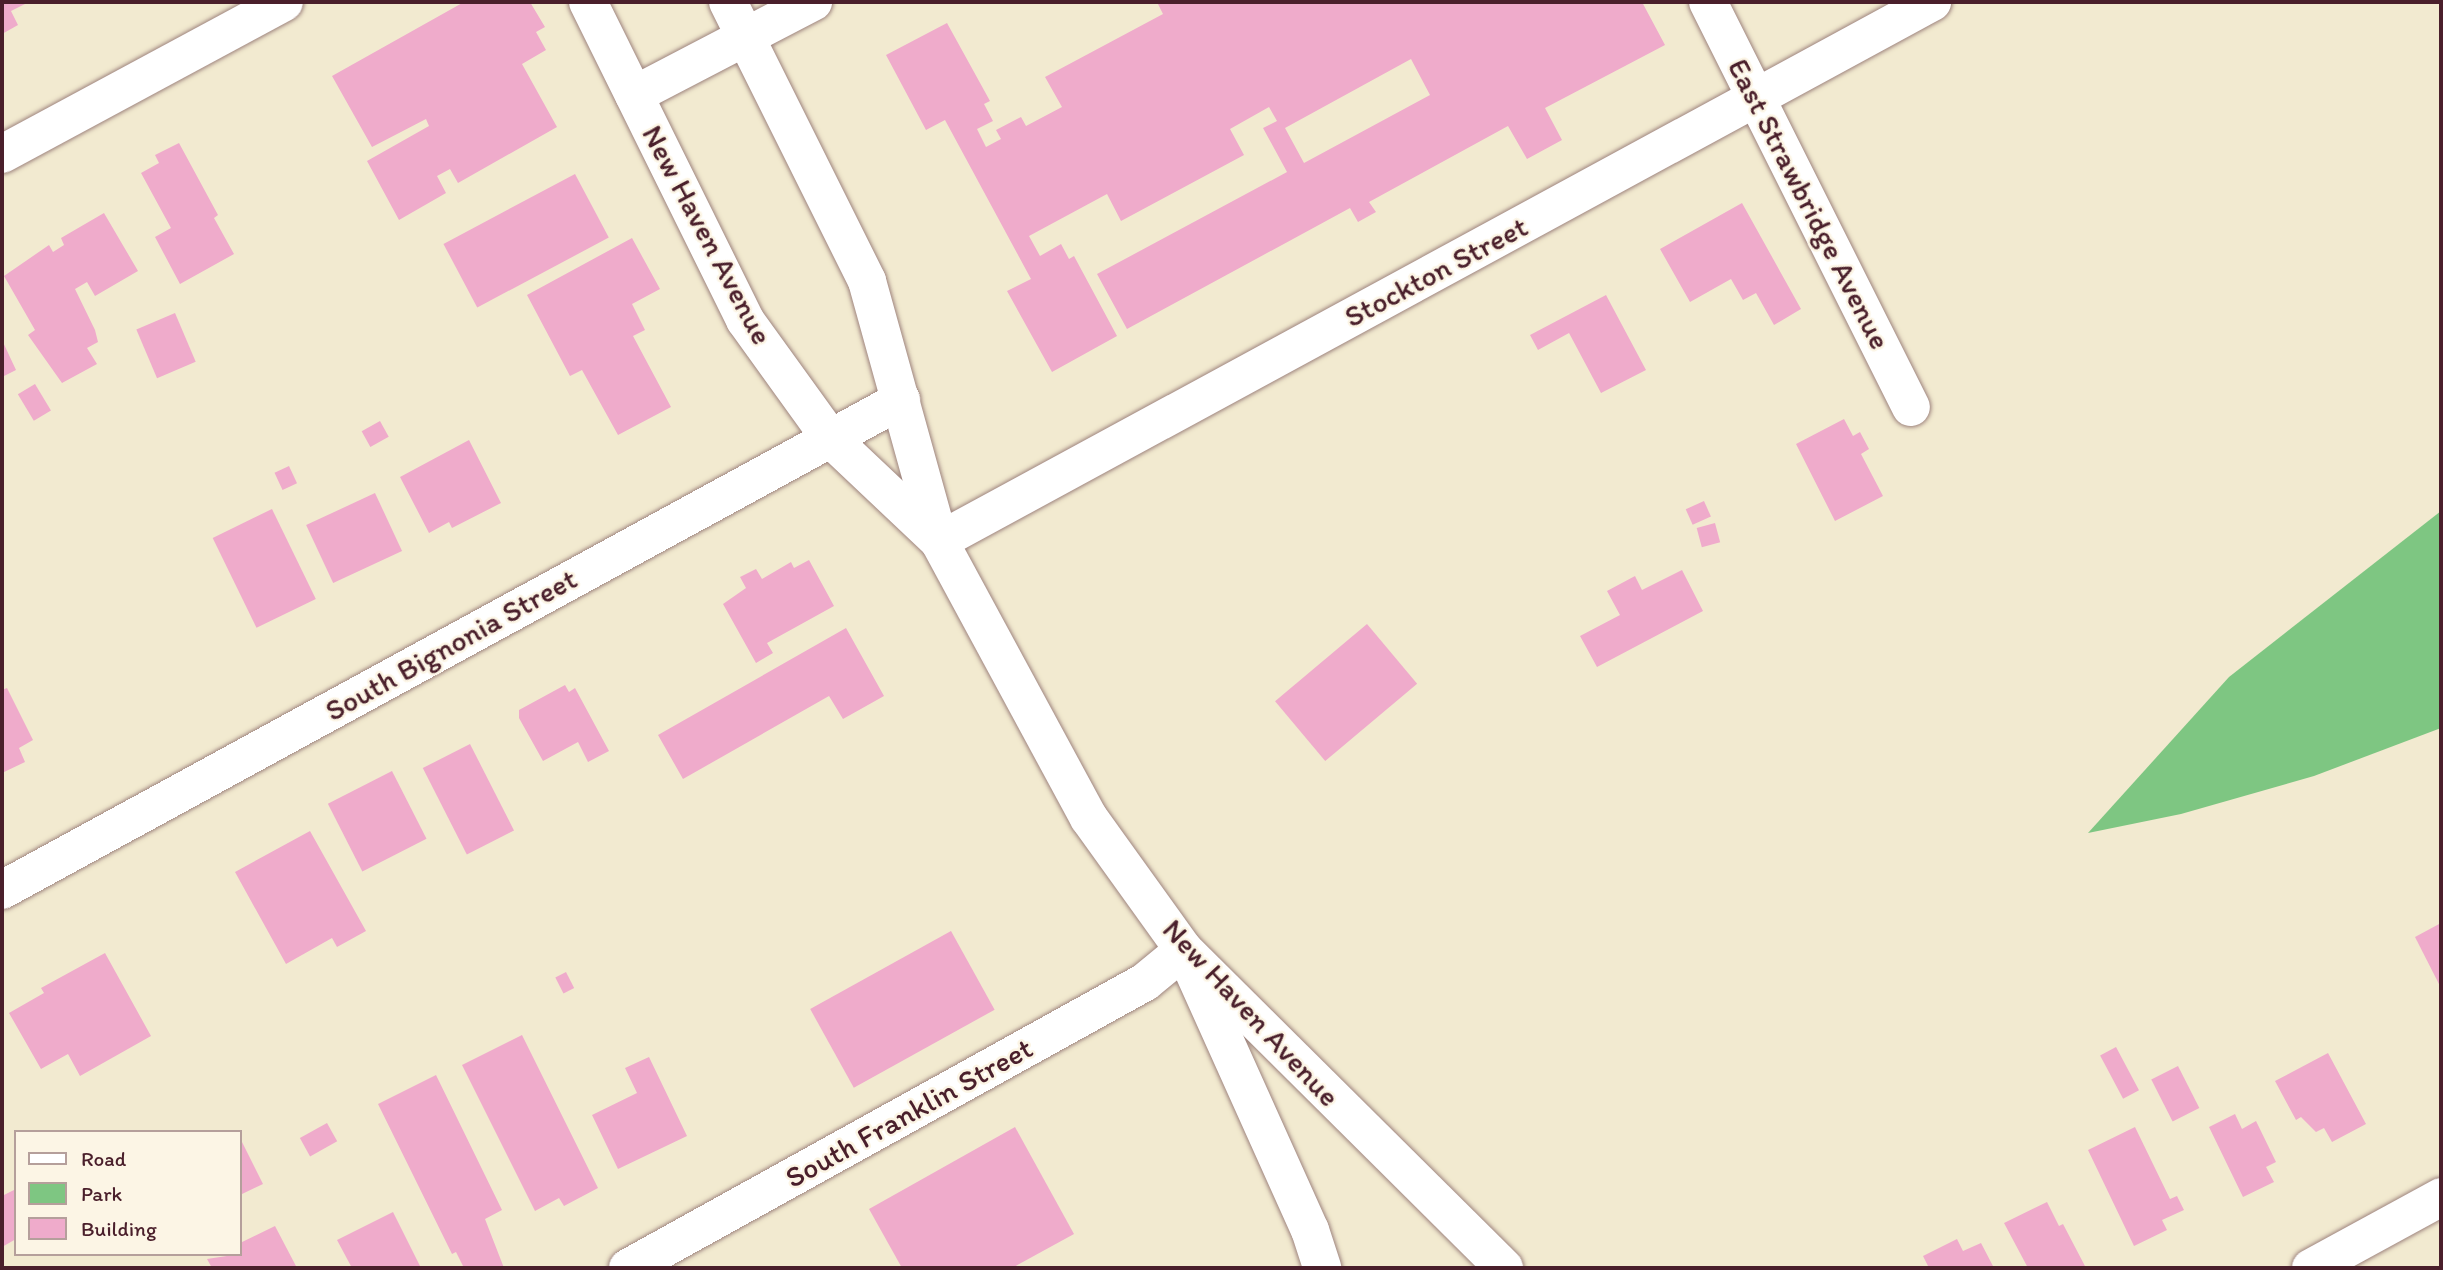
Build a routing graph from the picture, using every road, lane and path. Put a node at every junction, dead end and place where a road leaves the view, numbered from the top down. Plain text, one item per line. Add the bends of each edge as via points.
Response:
1 (284, 2) edge
2 (588, 2) edge
3 (728, 2) edge
4 (813, 2) edge
5 (1708, 2) edge
6 (1932, 2) edge
7 (746, 38) junction
8 (634, 95) junction
9 (1756, 99) junction
10 (2, 154) edge
11 (901, 400) junction
12 (1911, 407) dead end
13 (830, 439) junction
14 (939, 541) junction
15 (2, 890) edge
16 (1184, 950) junction
17 (2441, 1196) edge
18 (1313, 1265) edge
19 (628, 1268) edge
20 (1504, 1268) edge
21 (2311, 1268) edge

1 - 10 street
2 - 8 street, New Haven Avenue
3 - 7 street, New Haven Avenue
4 - 7 street
5 - 9 street, East Strawbridge Avenue
6 - 9 street, Stockton Street
7 - 8 street
7 - 11 street, New Haven Avenue via 867,281
8 - 13 street, New Haven Avenue via 745,320
9 - 12 street, East Strawbridge Avenue
9 - 14 street, Stockton Street
11 - 13 street, South Bignonia Street
11 - 14 street, New Haven Avenue
13 - 14 street, New Haven Avenue
13 - 15 street, South Bignonia Street
14 - 16 street, New Haven Avenue via 1089,818
16 - 18 street
16 - 19 street, South Franklin Street via 1145,982
16 - 20 street, New Haven Avenue
17 - 21 street

